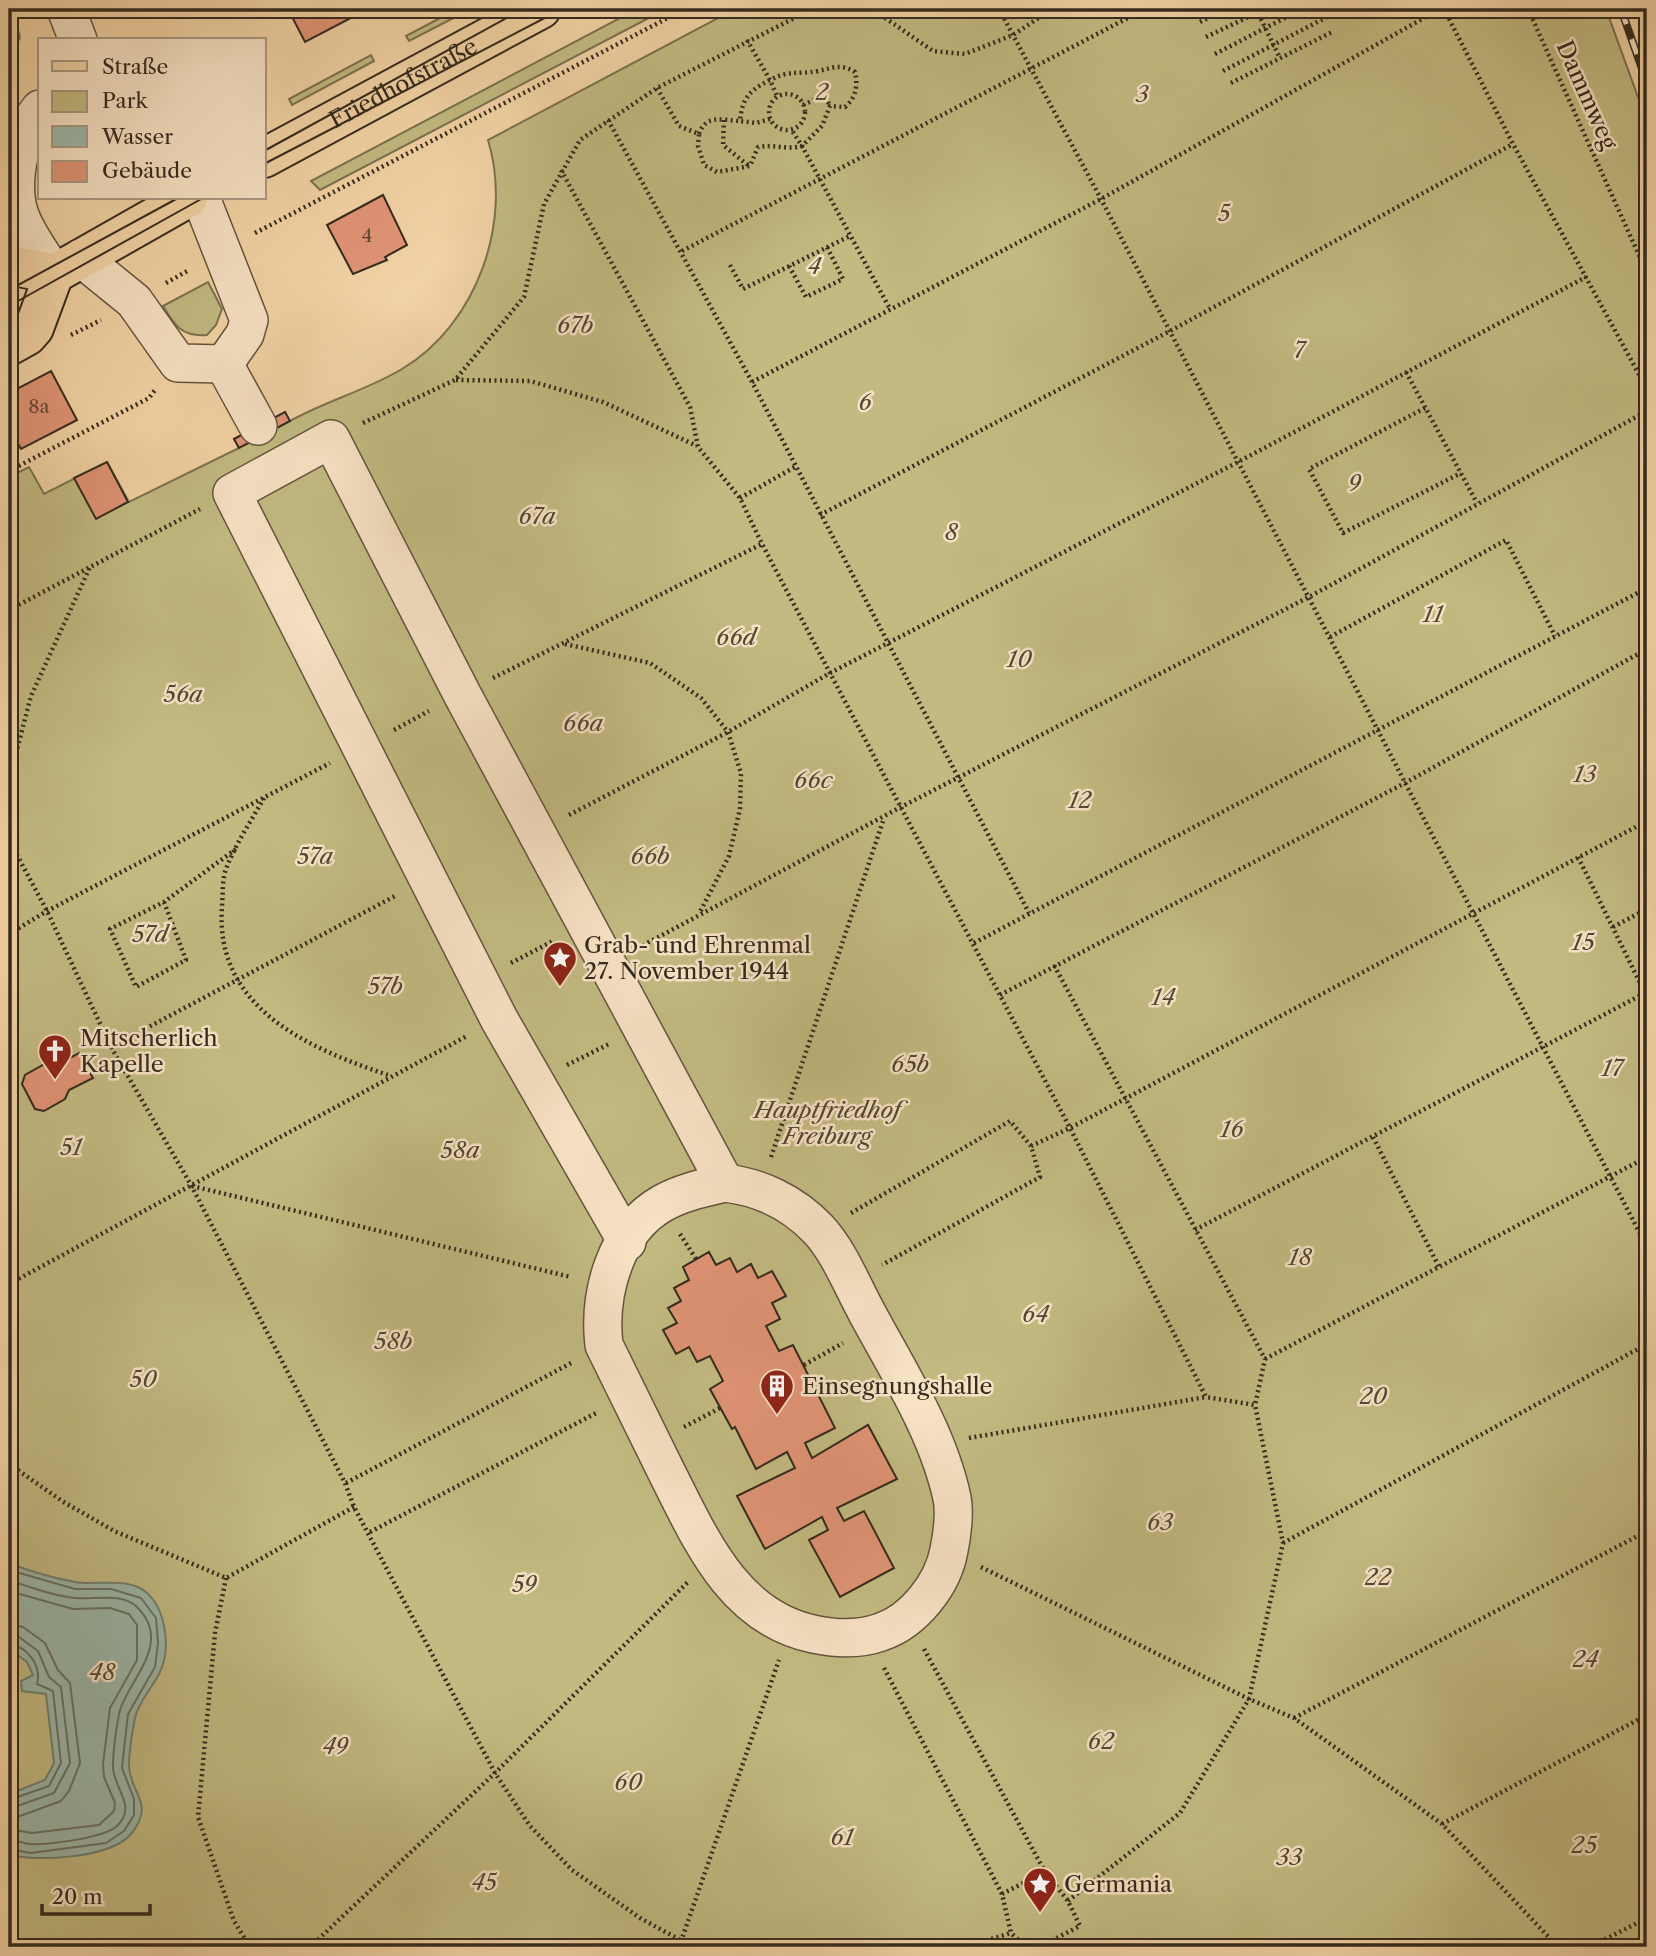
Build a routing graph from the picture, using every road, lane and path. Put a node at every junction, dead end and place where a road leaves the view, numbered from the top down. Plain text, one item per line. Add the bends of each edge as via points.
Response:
1 (66, 9) edge
2 (541, 9) edge
3 (685, 9) edge
4 (811, 9) edge
5 (865, 9) edge
6 (999, 9) edge
7 (1052, 9) edge
8 (1145, 9) edge
9 (1226, 9) edge
10 (1265, 9) edge
11 (1302, 9) edge
12 (1442, 9) edge
13 (1528, 9) edge
14 (1257, 10) edge
15 (1327, 17) dead end
16 (1200, 22) dead end
17 (1266, 28) junction
18 (1334, 31) dead end
19 (1013, 34) junction
20 (1206, 37) dead end
21 (77, 38) edge
22 (747, 40) junction
23 (1274, 45) junction
24 (1215, 54) dead end
25 (1280, 58) junction
26 (1033, 70) junction
27 (1223, 71) dead end
28 (770, 80) junction
29 (1231, 83) dead end
30 (657, 88) junction
31 (777, 96) junction
32 (803, 104) junction
33 (830, 106) junction
34 (38, 111) edge
35 (771, 118) junction
36 (608, 120) junction
37 (723, 120) junction
38 (740, 121) junction
39 (792, 129) junction
40 (699, 134) junction
41 (1513, 144) junction
42 (802, 146) junction
43 (266, 157) edge
44 (750, 166) junction
45 (561, 170) junction
46 (820, 180) junction
47 (1101, 199) junction
48 (184, 200) edge
49 (202, 200) edge
50 (850, 236) junction
51 (827, 247) junction
52 (220, 251) junction
53 (682, 251) junction
54 (9, 265) edge
55 (730, 265) dead end
56 (67, 266) junction
57 (789, 266) junction
58 (1647, 273) edge
59 (1586, 277) junction
60 (135, 301) junction
61 (890, 309) junction
62 (1170, 331) junction
63 (62, 340) dead end
64 (9, 346) edge
65 (178, 363) junction
66 (224, 364) junction
67 (1406, 372) junction
68 (456, 380) junction
69 (752, 382) junction
70 (1647, 389) edge
71 (1425, 408) junction
72 (1647, 411) edge
73 (331, 439) junction
74 (267, 442) junction
75 (698, 447) junction
76 (1236, 463) junction
77 (795, 467) junction
78 (9, 471) edge
79 (1461, 473) junction
80 (232, 492) junction
81 (740, 498) junction
82 (1477, 503) junction
83 (820, 515) junction
84 (762, 544) junction
85 (90, 566) junction
86 (1647, 588) edge
87 (1309, 597) junction
88 (9, 610) edge
89 (1555, 636) junction
90 (1330, 637) junction
91 (563, 643) junction
92 (889, 645) junction
93 (1647, 649) edge
94 (830, 673) junction
95 (462, 694) junction
96 (1377, 728) junction
97 (729, 732) junction
98 (361, 747) junction
99 (958, 778) junction
100 (9, 780) edge
101 (1405, 783) junction
102 (265, 796) junction
103 (901, 807) junction
104 (884, 818) junction
105 (1647, 821) edge
106 (537, 831) junction
107 (9, 840) edge
108 (237, 848) junction
109 (1578, 857) junction
110 (428, 878) junction
111 (164, 902) junction
112 (1647, 909) edge
113 (47, 911) junction
114 (700, 913) junction
115 (1029, 913) junction
116 (1472, 914) junction
117 (587, 922) junction
118 (1613, 927) junction
119 (9, 934) edge
120 (974, 943) junction
121 (610, 964) junction
122 (1054, 965) junction
123 (239, 979) junction
124 (480, 980) junction
125 (1646, 993) edge
126 (1000, 995) junction
127 (499, 1018) junction
128 (644, 1027) junction
129 (111, 1047) junction
130 (1543, 1049) junction
131 (391, 1077) junction
132 (534, 1080) junction
133 (1127, 1098) junction
134 (1070, 1128) junction
135 (1373, 1138) junction
136 (1031, 1146) junction
137 (1647, 1157) edge
138 (1610, 1176) junction
139 (725, 1183) junction
140 (191, 1185) junction
141 (760, 1191) junction
142 (1195, 1230) junction
143 (820, 1231) junction
144 (627, 1242) junction
145 (1647, 1247) edge
146 (1439, 1266) junction
147 (851, 1282) junction
148 (9, 1284) edge
149 (605, 1285) junction
150 (1647, 1344) edge
151 (604, 1345) junction
152 (1265, 1359) junction
153 (628, 1396) junction
154 (1206, 1397) junction
155 (1255, 1405) junction
156 (934, 1444) junction
157 (9, 1464) edge
158 (345, 1483) junction
159 (354, 1507) junction
160 (1647, 1531) edge
161 (370, 1532) junction
162 (1283, 1544) junction
163 (949, 1551) junction
164 (711, 1560) junction
165 (226, 1578) junction
166 (907, 1618) junction
167 (790, 1629) junction
168 (868, 1637) junction
169 (1249, 1699) junction
170 (1647, 1715) edge
171 (1294, 1718) junction
172 (495, 1773) junction
173 (1442, 1824) junction
174 (1045, 1872) junction
175 (1002, 1894) junction
176 (1068, 1901) junction
177 (1647, 1918) edge
178 (1011, 1933) junction
179 (1055, 1939) junction
180 (680, 1944) edge
181 (250, 1947) edge
182 (310, 1947) edge
183 (708, 1947) edge
184 (965, 1947) edge
185 (1026, 1947) edge
186 (1039, 1947) edge
187 (1059, 1947) edge
188 (1558, 1947) edge
189 (1590, 1947) edge

1 - 21 street
2 - 43 main road, Friedhofstraße
3 - 52 path
4 - 22 path
5 - 19 path via 933,51 965,54
6 - 19 path
7 - 19 path
8 - 26 path
9 - 16 path
10 - 14 path
11 - 17 path
12 - 41 path
12 - 47 path
13 - 58 path, Dammweg
14 - 17 path
14 - 20 path
15 - 23 path
17 - 23 path
17 - 24 path
18 - 25 path
19 - 26 path
22 - 28 path
22 - 30 path
23 - 25 path
23 - 27 path
25 - 29 path
26 - 46 path
26 - 47 path
28 - 31 path
28 - 33 path via 788,71 832,66 855,72 858,84 850,103
28 - 38 path via 745,96
30 - 36 path
30 - 40 path via 679,126
31 - 32 path via 797,97
31 - 35 path via 770,104
32 - 33 path via 816,99 827,100
32 - 39 path via 805,114
33 - 42 path via 822,126
34 - 56 street via 19,155 19,212
35 - 38 path via 756,123
35 - 39 path via 781,129
36 - 45 path via 580,140
36 - 53 path
37 - 38 path
37 - 40 path via 709,119
37 - 44 path via 723,145
39 - 42 path
40 - 44 path via 704,165 717,172
41 - 59 path
41 - 62 path
42 - 44 path via 787,150 775,144 758,147
42 - 46 path
45 - 68 path via 544,204 524,297
45 - 75 path via 690,407
46 - 50 path
46 - 53 path
47 - 61 path
47 - 62 path
48 - 56 main road
49 - 52 street
50 - 51 path
50 - 61 path
51 - 57 path
51 - 57 path via 843,279 806,297
52 - 60 path
52 - 66 street via 249,320
53 - 69 path
54 - 56 main road
55 - 57 path via 743,289
56 - 60 street
56 - 64 main road via 34,328
59 - 67 path
59 - 70 path
60 - 63 path
60 - 65 street
61 - 69 path
62 - 76 path
62 - 83 path
65 - 66 street
65 - 78 path via 149,398
66 - 74 street
67 - 71 path
67 - 76 path
68 - 73 path
68 - 75 path via 542,385 603,402
69 - 77 path
71 - 79 path
71 - 79 path via 1309,468 1343,533
72 - 82 path
73 - 74 street
73 - 95 street
74 - 80 street
75 - 81 path
76 - 87 path
76 - 92 path
77 - 81 path
77 - 83 path
79 - 82 path
80 - 85 path
80 - 98 street
81 - 84 path
82 - 87 path
83 - 92 path
84 - 91 path
84 - 94 path
85 - 88 path
85 - 100 path via 31,696
86 - 89 path
87 - 90 path
87 - 99 path
89 - 90 path via 1506,540
89 - 96 path
90 - 96 path
91 - 95 path
91 - 97 path via 650,663 701,698
92 - 94 path
92 - 99 path
93 - 101 path
94 - 97 path
94 - 103 path
95 - 98 path
95 - 106 street
96 - 101 path
96 - 115 path
97 - 106 path
97 - 114 path via 741,773 740,809 730,856
98 - 102 path
98 - 110 street
99 - 103 path
99 - 115 path
101 - 116 path
101 - 122 path
102 - 108 path
102 - 113 path
103 - 104 path
103 - 120 path
104 - 114 path
104 - 141 path
105 - 109 path
106 - 117 street
107 - 113 path
108 - 111 path
108 - 123 path via 225,871 222,940
109 - 116 path
109 - 118 path
110 - 123 path
110 - 124 street
111 - 111 path via 110,929 136,987 186,960
112 - 118 path
113 - 119 path
113 - 129 path
114 - 121 path
115 - 120 path
116 - 130 path
116 - 133 path
117 - 121 street
117 - 124 path
118 - 125 path
120 - 126 path
121 - 128 street
122 - 126 path
122 - 133 path
123 - 129 path
123 - 131 path via 264,1014 291,1035 346,1062
124 - 127 street
125 - 130 path
126 - 134 path
127 - 131 path
127 - 132 street
128 - 132 path
128 - 139 street
129 - 140 path
130 - 135 path
130 - 138 path
131 - 140 path
132 - 144 street
133 - 134 path
133 - 142 path
134 - 136 path
134 - 154 path
135 - 142 path
135 - 146 path
136 - 143 path via 1010,1121
136 - 147 path via 1040,1178
137 - 138 path
138 - 145 path
138 - 146 path
139 - 141 street
139 - 144 street via 661,1203 640,1219
140 - 148 path
140 - 149 path
140 - 158 path
141 - 143 street via 793,1206
142 - 152 path
143 - 147 street
144 - 149 street
146 - 152 path
147 - 156 street
149 - 151 street
150 - 162 path
151 - 153 street
151 - 158 path
152 - 155 path
153 - 161 path
153 - 164 street
154 - 155 path
154 - 156 path
155 - 162 path
156 - 163 street via 952,1500
157 - 165 path via 114,1531
158 - 159 path
159 - 161 path
159 - 165 path
160 - 171 path
161 - 172 path
162 - 169 path
163 - 166 street via 937,1585
163 - 169 path
164 - 167 street via 754,1609
164 - 172 path
165 - 181 path via 215,1633 198,1817 233,1921
166 - 168 street
166 - 174 path
167 - 168 street via 832,1638
167 - 180 path
168 - 175 path
169 - 171 path
169 - 176 path via 1180,1813
170 - 173 path
171 - 173 path
172 - 180 path via 530,1826 572,1870
172 - 182 path
173 - 188 path
174 - 175 path
174 - 176 path
175 - 178 path
176 - 179 path via 1080,1926
177 - 189 path
178 - 184 path
178 - 185 path
179 - 186 path
179 - 187 path
180 - 183 path

